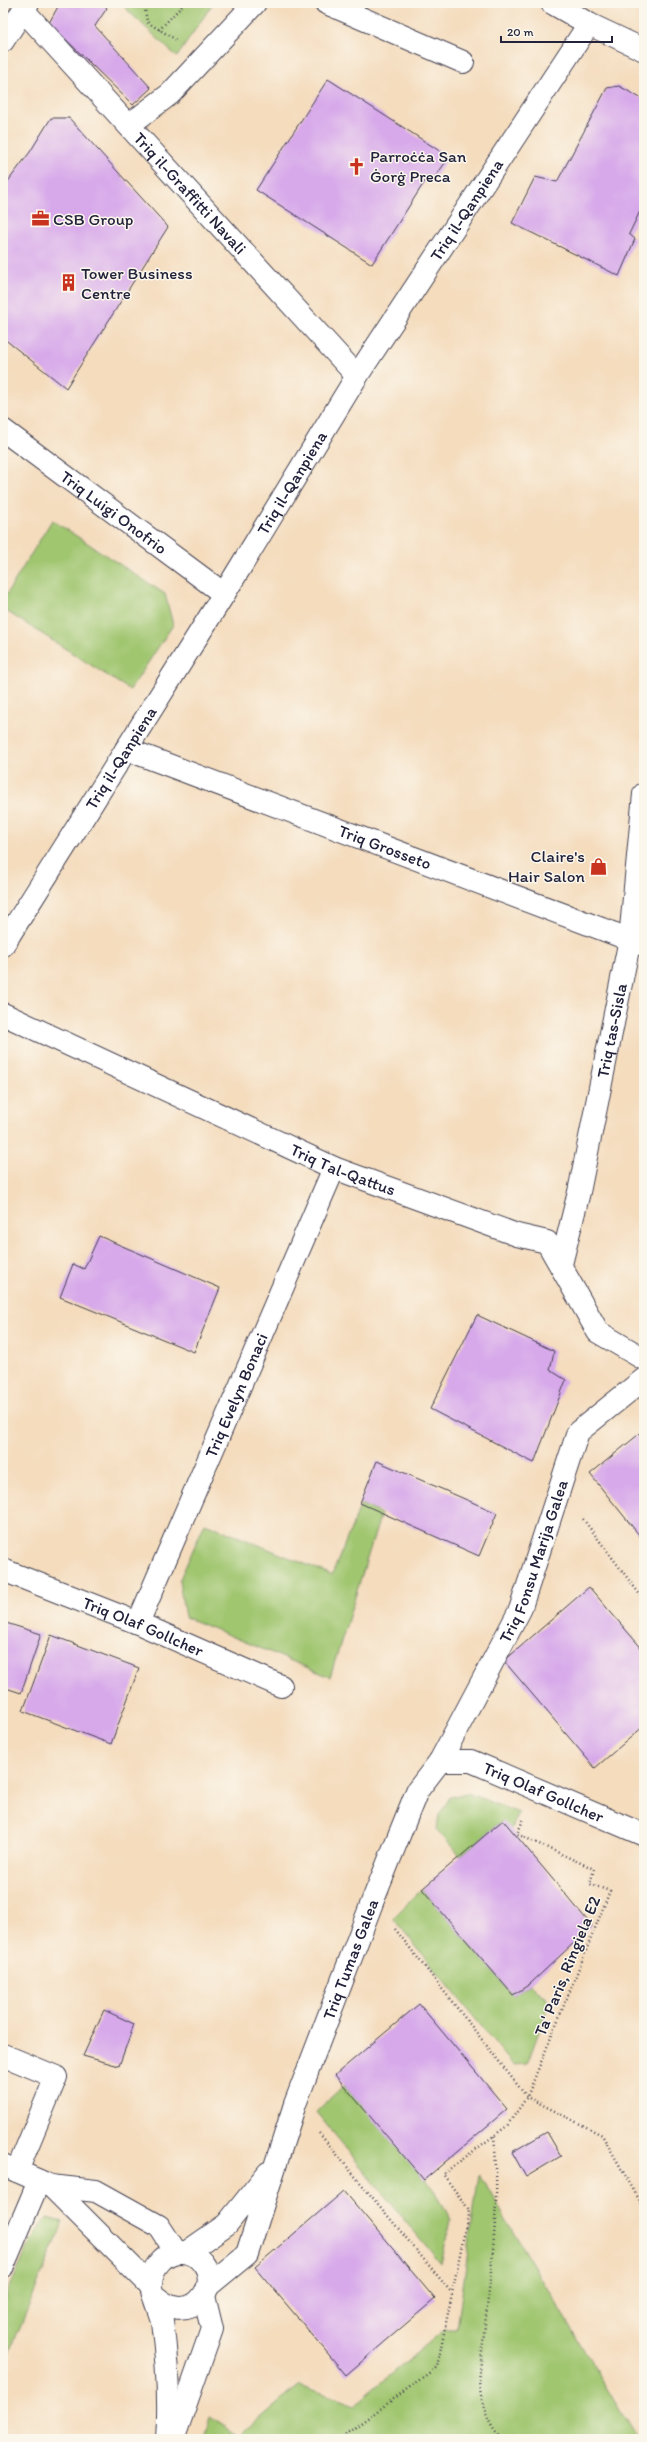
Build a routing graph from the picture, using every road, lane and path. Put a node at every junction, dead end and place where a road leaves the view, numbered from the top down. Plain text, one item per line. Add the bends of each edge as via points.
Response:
1 (144, 3) edge
2 (185, 3) edge
3 (255, 3) edge
4 (326, 3) edge
5 (552, 3) edge
6 (26, 7) edge
7 (589, 24) junction
8 (3, 41) edge
9 (642, 46) edge
10 (463, 62) dead end
11 (129, 125) junction
12 (357, 376) junction
13 (3, 430) edge
14 (224, 594) junction
15 (126, 749) junction
16 (644, 794) edge
17 (637, 942) edge
18 (3, 946) edge
19 (3, 1014) edge
20 (334, 1168) junction
21 (561, 1264) junction
22 (644, 1359) edge
23 (644, 1379) edge
24 (559, 1489) junction
25 (3, 1570) edge
26 (644, 1600) edge
27 (138, 1622) junction
28 (281, 1686) dead end
29 (440, 1761) junction
30 (537, 1788) junction
31 (644, 1835) edge
32 (373, 1900) junction
33 (3, 2055) edge
34 (527, 2097) junction
35 (295, 2104) junction
36 (494, 2135) junction
37 (275, 2164) junction
38 (10, 2168) edge
39 (45, 2183) junction
40 (644, 2208) edge
41 (181, 2252) junction
42 (3, 2266) edge
43 (153, 2291) junction
44 (206, 2291) junction
45 (451, 2292) junction
46 (166, 2439) edge
47 (174, 2439) edge
48 (344, 2439) edge
49 (501, 2439) edge

1 - 2 path via 147,22 159,30
3 - 11 street via 170,94
4 - 10 street
5 - 7 street
6 - 8 street
6 - 11 street, Triq il-Graffitti Navali
7 - 9 street
7 - 12 street, Triq il-Qanpiena
11 - 12 street, Triq il-Graffitti Navali
12 - 14 street, Triq il-Qanpiena
13 - 14 street, Triq Luigi Onofrio
14 - 15 street, Triq il-Qanpiena
15 - 17 street, Triq Grosseto
15 - 18 street, Triq il-Qanpiena
16 - 17 street, Triq tas-Sisla
17 - 21 street, Triq tas-Sisla
19 - 20 street, Triq Tal-Qattus
20 - 21 street, Triq Tal-Qattus via 517,1235 547,1242
20 - 27 street, Triq Evelyn Bonaci
21 - 22 street, Triq Tal-Qattus via 598,1332
23 - 24 street, Triq Fonsu Marija Galea via 578,1432
24 - 26 path
24 - 29 street, Triq Fonsu Marija Galea via 520,1610
25 - 27 street, Triq Olaf Gollcher
27 - 28 street, Triq Olaf Gollcher
29 - 30 street, Triq Olaf Gollcher via 470,1761
29 - 32 street, Triq Tumas Galea via 417,1791
30 - 31 street, Triq Olaf Gollcher
30 - 34 path, Ta' Paris, Ringiela E2 via 517,1834 594,1869 590,1884 610,1891
32 - 34 path
32 - 35 street, Triq Tumas Galea
33 - 38 street via 56,2077
34 - 36 path via 506,2126
34 - 40 path via 602,2135
35 - 37 street, Triq Tumas Galea
35 - 45 path
36 - 45 path via 443,2174 469,2210
36 - 49 path via 497,2162 495,2214 479,2382 481,2403 489,2426
37 - 41 street, Triq Tumas Galea via 227,2224
37 - 44 street, Triq Tumas Galea via 248,2254
38 - 39 street
39 - 41 street via 96,2191 159,2226
39 - 42 street
39 - 43 street
41 - 43 street via 166,2256 158,2264
41 - 44 street via 196,2256 204,2265 208,2275
43 - 44 street via 175,2308 186,2308 196,2304
43 - 46 street via 162,2320 169,2402
44 - 47 street via 212,2329
45 - 48 path via 437,2367 346,2434

